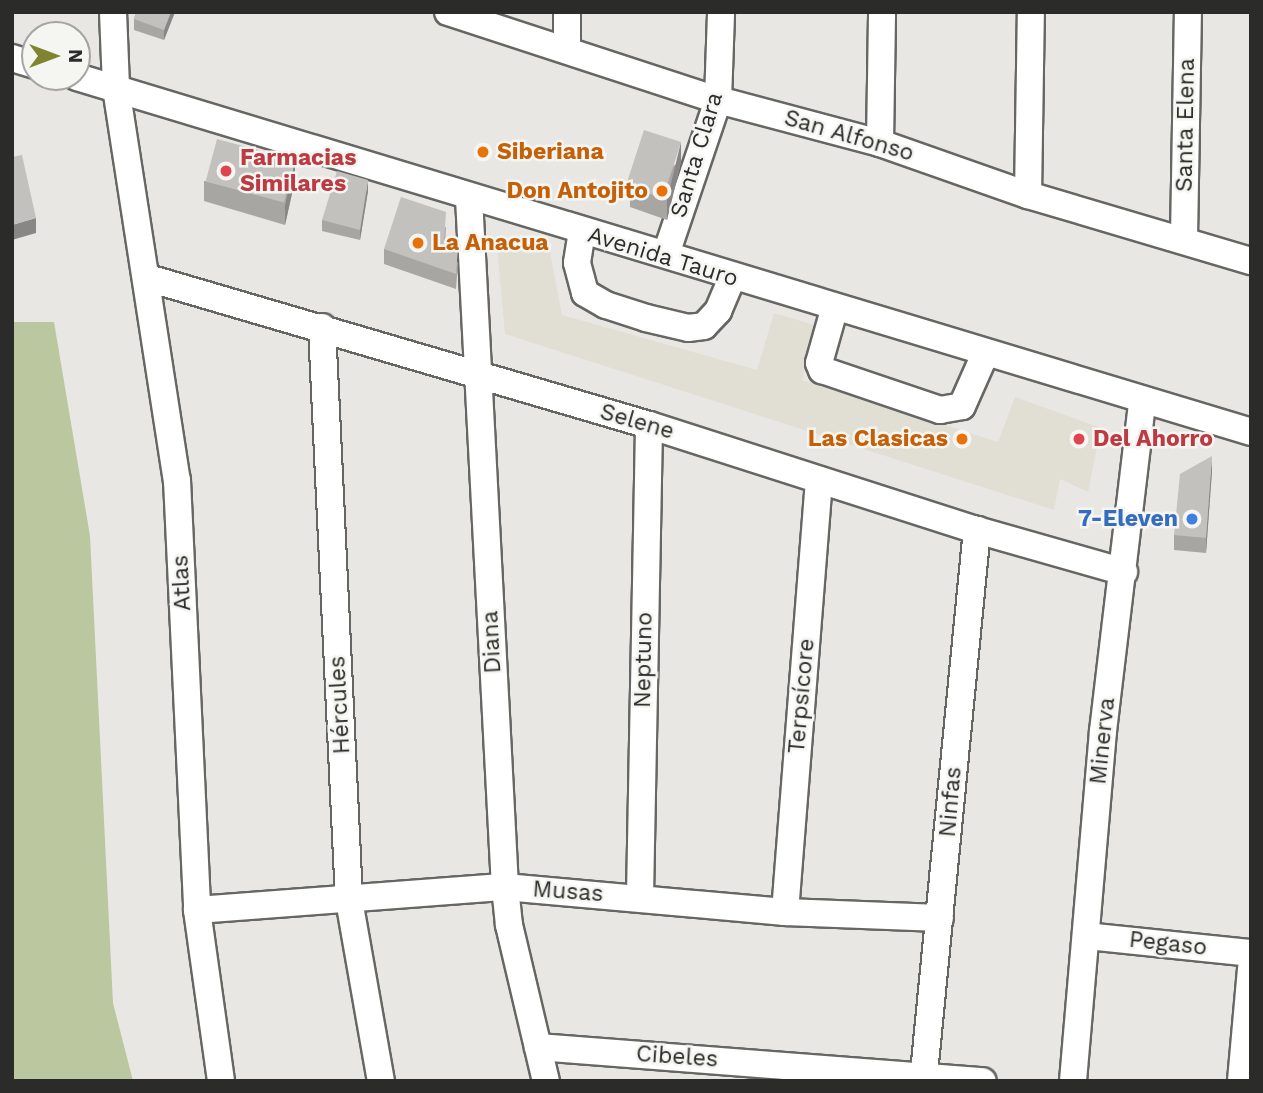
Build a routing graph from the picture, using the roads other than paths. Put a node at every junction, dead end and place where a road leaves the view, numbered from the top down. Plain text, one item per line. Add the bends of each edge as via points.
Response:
1 (113, 12) edge
2 (448, 12) edge
3 (567, 12) edge
4 (721, 12) edge
5 (882, 12) edge
6 (1031, 12) edge
7 (1188, 12) edge
8 (567, 48) junction
9 (91, 81) edge
10 (116, 88) junction
11 (718, 100) junction
12 (880, 143) junction
13 (1028, 195) junction
14 (469, 198) junction
15 (582, 231) junction
16 (1184, 238) junction
17 (666, 254) junction
18 (1251, 261) edge
19 (148, 278) junction
20 (732, 278) junction
21 (834, 310) junction
22 (322, 327) junction
23 (985, 354) junction
24 (478, 378) junction
25 (1142, 403) junction
26 (649, 425) junction
27 (1251, 432) edge
28 (820, 480) junction
29 (977, 530) junction
30 (1124, 572) junction
31 (505, 887) junction
32 (640, 896) junction
33 (349, 900) junction
34 (197, 910) junction
35 (785, 912) junction
36 (940, 918) junction
37 (1086, 936) junction
38 (1251, 953) edge
39 (1251, 968) edge
40 (538, 1047) junction
41 (924, 1073) junction
42 (221, 1081) edge
43 (381, 1081) edge
44 (546, 1081) edge
45 (983, 1081) edge
46 (1073, 1081) edge
47 (1241, 1081) edge

1 - 10 street, Atlas
2 - 8 street, San Alfonso
3 - 8 street
4 - 11 street, Santa Clara
5 - 12 street
6 - 13 street
7 - 16 street, Santa Elena
8 - 11 street, San Alfonso
9 - 10 street, Avenida Tauro
10 - 14 street, Avenida Tauro
10 - 19 street, Atlas
11 - 12 street, San Alfonso
11 - 17 street, Santa Clara
12 - 13 street, San Alfonso
13 - 16 street, San Alfonso
14 - 15 street, Avenida Tauro
14 - 24 street, Diana
15 - 17 street, Avenida Tauro
15 - 20 street via 577,262 585,293 646,318 688,328 704,326 718,311
16 - 18 street, San Alfonso
17 - 20 street, Avenida Tauro
19 - 22 street, Selene
19 - 34 street, Atlas via 177,480
20 - 21 street, Avenida Tauro
21 - 23 street, Avenida Tauro
21 - 23 street via 819,363 822,370 940,410 962,406
22 - 24 street, Selene
22 - 33 street, Hércules
23 - 25 street, Avenida Tauro
24 - 26 street, Selene
24 - 31 street, Diana
25 - 27 street, Avenida Tauro
25 - 30 street, Minerva
26 - 28 street, Selene
26 - 32 street, Neptuno
28 - 29 street, Selene
28 - 35 street, Terpsícore
29 - 30 street, Selene
29 - 36 street, Ninfas
30 - 37 street, Minerva via 1102,731
31 - 32 street, Musas
31 - 33 street, Musas
31 - 40 street, Diana via 509,925
32 - 35 street, Musas
33 - 34 street, Musas
33 - 43 street, Hércules
34 - 42 street, Atlas
35 - 36 street, Musas
36 - 41 street, Ninfas
37 - 38 street, Pegaso
37 - 46 street, Minerva
39 - 47 street
40 - 41 street, Cibeles
40 - 44 street, Diana
41 - 45 street, Cibeles

